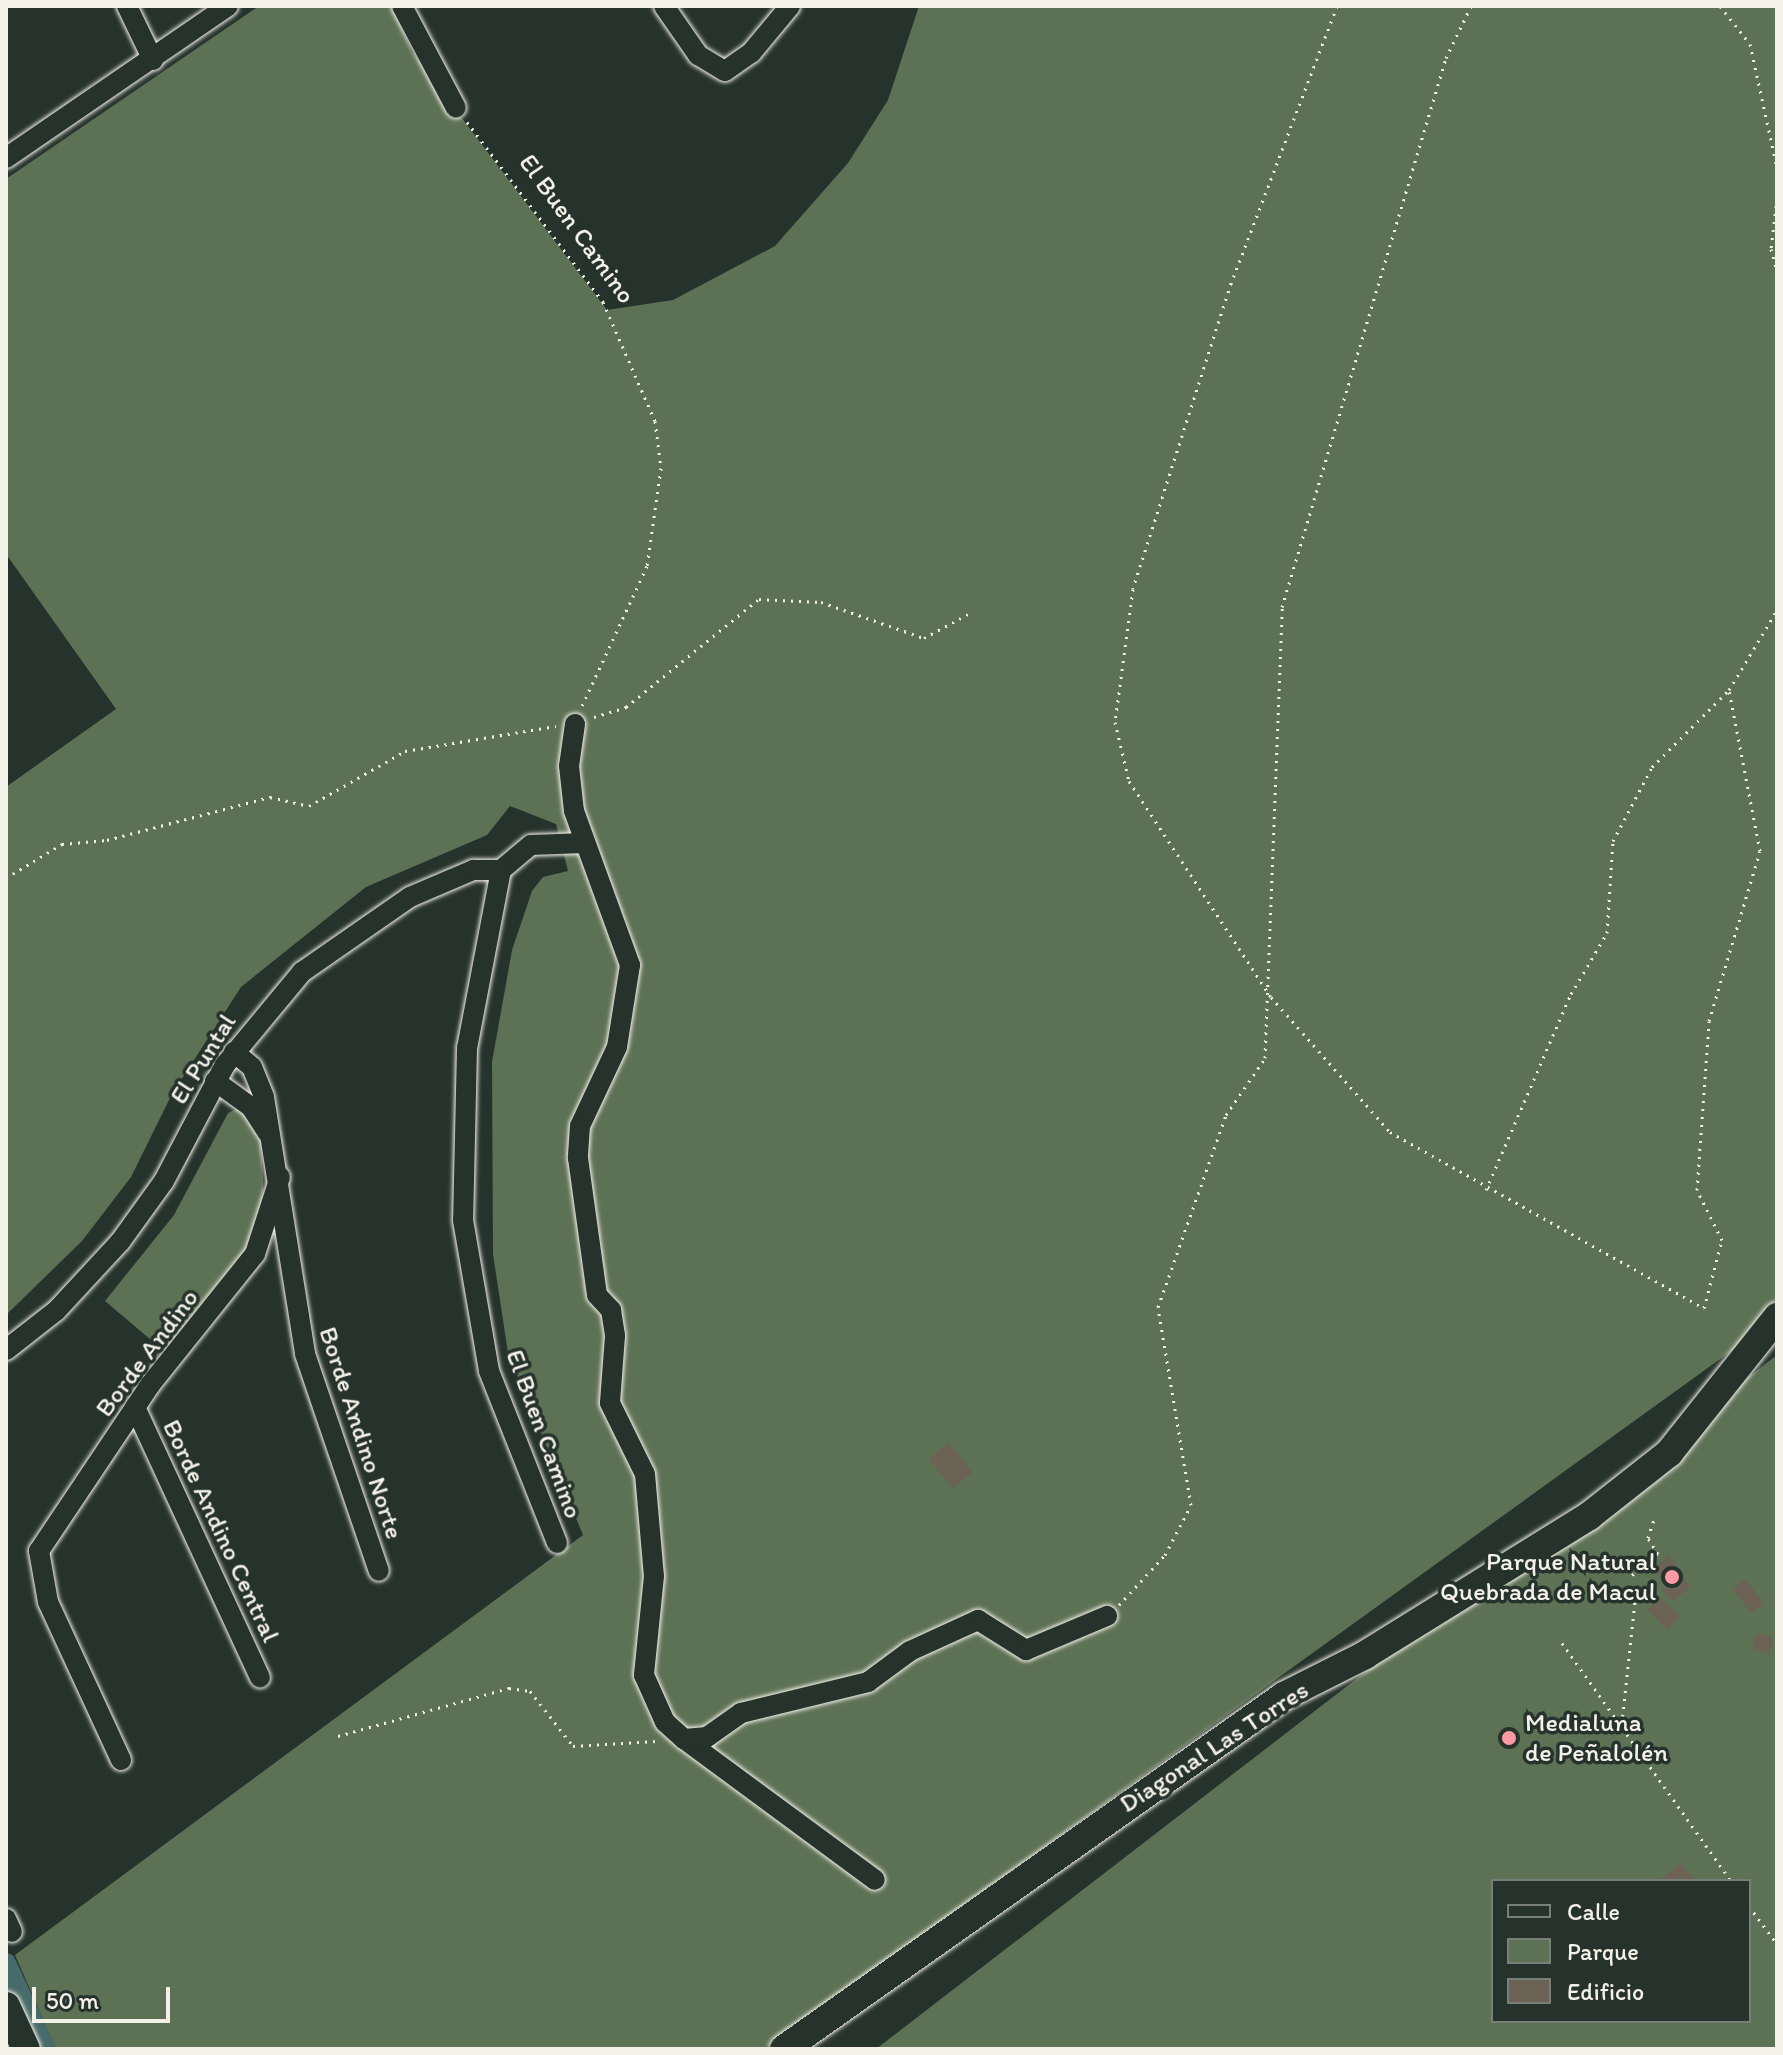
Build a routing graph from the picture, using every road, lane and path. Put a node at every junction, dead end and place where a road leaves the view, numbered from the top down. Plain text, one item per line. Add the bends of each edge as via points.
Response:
1 (127, 6) edge
2 (228, 6) edge
3 (402, 6) edge
4 (664, 6) edge
5 (790, 6) edge
6 (1337, 6) edge
7 (1471, 6) edge
8 (1720, 6) edge
9 (153, 60) junction
10 (456, 108) joint
11 (6, 158) edge
12 (1777, 168) edge
13 (1777, 198) edge
14 (1777, 271) edge
15 (1777, 610) edge
16 (968, 614) dead end
17 (1729, 690) junction
18 (575, 724) junction
19 (585, 843) junction
20 (501, 870) junction
21 (6, 878) edge
22 (1271, 997) junction
23 (234, 1052) junction
24 (215, 1081) junction
25 (272, 1140) junction
26 (280, 1177) junction
27 (1486, 1190) junction
28 (255, 1254) junction
29 (291, 1264) junction
30 (1777, 1317) edge
31 (6, 1350) edge
32 (135, 1407) junction
33 (1655, 1516) dead end
34 (557, 1543) dead end
35 (379, 1571) dead end
36 (1632, 1575) dead end
37 (1637, 1582) dead end
38 (1107, 1616) joint
39 (1562, 1643) dead end
40 (260, 1677) dead end
41 (1621, 1732) junction
42 (338, 1736) dead end
43 (684, 1739) junction
44 (121, 1760) dead end
45 (1730, 1879) edge
46 (875, 1880) dead end
47 (1751, 1909) edge
48 (1777, 1944) edge
49 (6, 2006) edge
50 (26, 2049) edge
51 (784, 2049) edge

1 - 9 street
2 - 9 street
3 - 10 street
4 - 5 street via 698,55 725,71 751,53
6 - 22 path via 1231,283 1133,589 1115,722 1129,781
7 - 22 path via 1446,58 1282,607
8 - 12 path via 1750,44
9 - 11 street
10 - 18 path, El Buen Camino via 603,302 655,421 661,468 647,566
13 - 14 path via 1771,249
15 - 17 path
16 - 18 path via 924,638 821,602 759,599 626,707
17 - 27 path via 1652,767 1613,841 1607,933 1571,994
17 - 27 path via 1760,851 1709,1021 1697,1190 1722,1240 1704,1308
18 - 19 street via 569,766
18 - 21 path via 405,751 309,806 270,797 107,840 62,844
19 - 20 street via 531,845
19 - 43 street via 630,965 617,1047 580,1126 579,1204 597,1295 611,1310 610,1403 645,1474 654,1576 644,1675 665,1722
20 - 23 street, El Puntal via 459,875 356,929 285,989
20 - 34 street, El Buen Camino via 467,1048 463,1220 489,1371
22 - 27 path via 1390,1132
22 - 38 path via 1265,1058 1226,1115 1158,1307 1191,1505 1165,1555
23 - 24 street, El Puntal
23 - 25 street via 254,1072
24 - 25 street via 251,1107
24 - 31 street, El Puntal via 133,1226 56,1311
25 - 26 street, Borde Andino Norte
26 - 28 street, Borde Andino
26 - 29 street, Borde Andino Norte
28 - 29 street via 276,1252
28 - 32 street, Borde Andino
29 - 35 street, Borde Andino Norte via 305,1354
30 - 51 street, Diagonal Las Torres via 1669,1453 1589,1516 1365,1655 1284,1696
32 - 40 street, Borde Andino Central
32 - 44 street, Borde Andino via 39,1551 48,1602
33 - 36 path via 1648,1538 1658,1554
37 - 41 path
38 - 43 street via 1026,1650 978,1620 910,1651 868,1682 741,1713 707,1737
39 - 41 path
41 - 45 path
42 - 43 path via 509,1688 530,1691 573,1746
43 - 46 street
47 - 48 path
49 - 50 street

